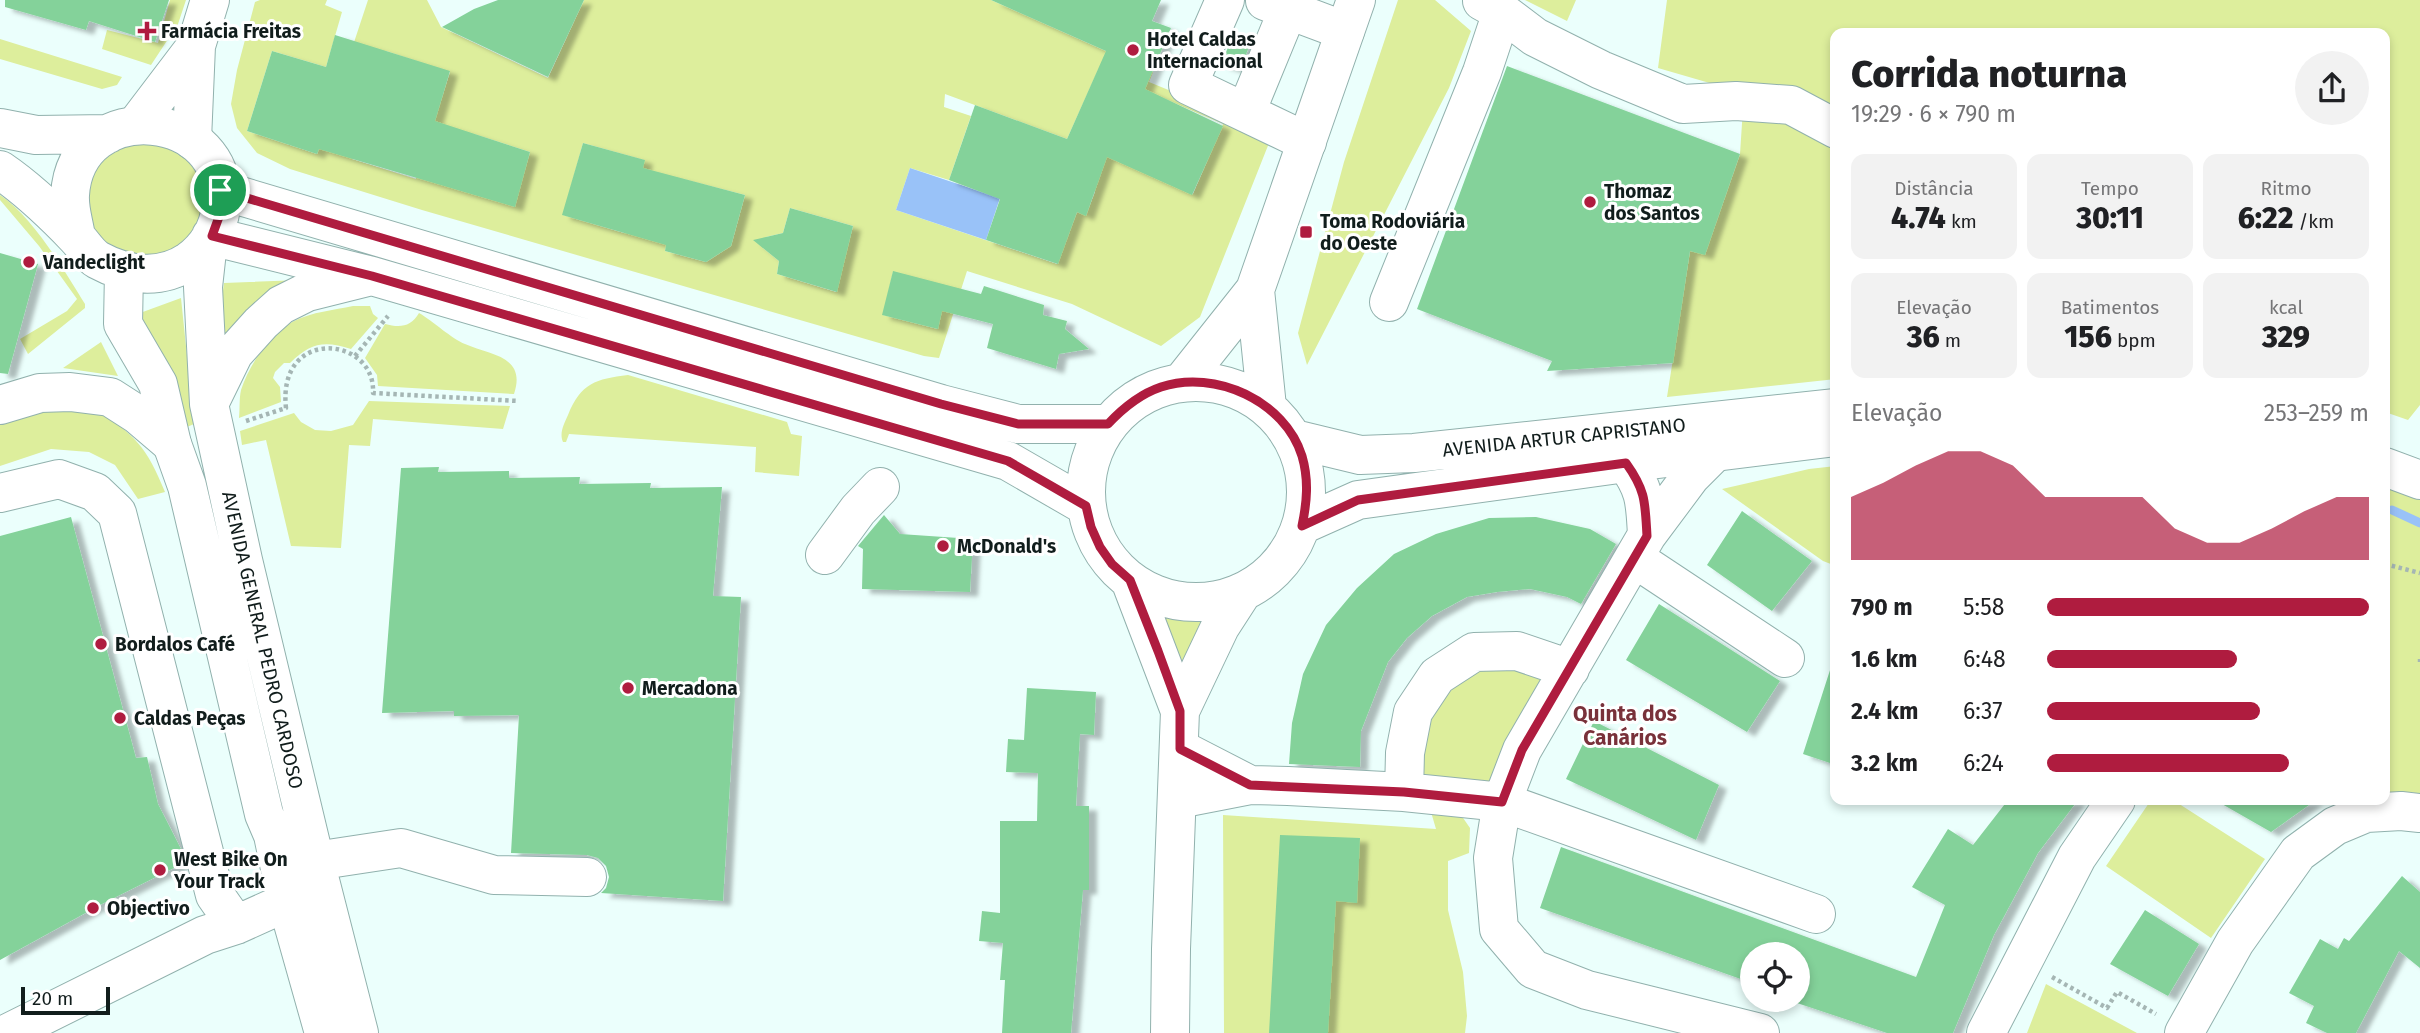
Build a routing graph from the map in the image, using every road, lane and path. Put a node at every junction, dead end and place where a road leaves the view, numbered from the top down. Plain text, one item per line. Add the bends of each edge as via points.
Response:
1 (210, 0) edge
2 (1225, 0) edge
3 (1276, 5) edge
4 (1491, 6) edge
5 (1351, 15) edge
6 (196, 46) junction
7 (1246, 112) junction
8 (1830, 127) edge
9 (0, 128) edge
10 (122, 129) junction
11 (192, 139) junction
12 (1307, 142) junction
13 (0, 170) edge
14 (220, 190) junction
15 (76, 237) junction
16 (210, 239) junction
17 (124, 271) junction
18 (372, 276) junction
19 (1255, 290) junction
20 (1389, 302) dead end
21 (395, 306) dead end
22 (355, 356) junction
23 (1182, 383) junction
24 (518, 401) dead end
25 (209, 404) junction
26 (0, 405) edge
27 (1267, 407) junction
28 (1830, 409) edge
29 (243, 422) dead end
30 (1108, 424) junction
31 (1830, 438) edge
32 (1294, 439) junction
33 (2390, 443) edge
34 (172, 444) junction
35 (1715, 452) junction
36 (2420, 453) edge
37 (1626, 463) junction
38 (2390, 469) edge
39 (2420, 480) edge
40 (880, 487) dead end
41 (0, 493) edge
42 (1086, 506) junction
43 (1302, 526) junction
44 (1641, 547) junction
45 (825, 555) dead end
46 (2390, 565) edge
47 (2420, 573) edge
48 (1130, 580) junction
49 (1242, 593) junction
50 (1785, 658) dead end
51 (1570, 669) junction
52 (1180, 711) junction
53 (1180, 749) junction
54 (1250, 785) junction
55 (1404, 792) junction
56 (1178, 799) junction
57 (1502, 802) junction
58 (2113, 805) edge
59 (2420, 813) edge
60 (315, 861) junction
61 (587, 877) dead end
62 (287, 901) junction
63 (1816, 914) dead end
64 (236, 925) junction
65 (2050, 976) dead end
66 (2175, 1026) edge
67 (8, 1033) edge
68 (324, 1033) edge
69 (359, 1033) edge
70 (1170, 1033) edge
71 (1760, 1033) edge
72 (1986, 1033) edge

1 - 6 main road
2 - 7 main road via 1188,85
3 - 5 main road
3 - 7 main road
4 - 8 main road via 1535,37 1683,104 1791,105
4 - 20 main road via 1482,72
5 - 12 main road
6 - 10 main road
6 - 11 main road
7 - 12 main road
9 - 10 main road via 36,135
10 - 11 main road via 165,126
10 - 15 main road via 86,153 73,178 70,207
11 - 14 main road via 211,162
12 - 19 main road
13 - 15 main road
14 - 16 main road via 220,214
14 - 30 main road via 941,404 1018,424
15 - 17 main road via 96,259
16 - 17 main road via 191,259 168,271 139,275
16 - 18 main road
16 - 25 main road, AVENIDA GENERAL PEDRO CARDOSO via 204,288
17 - 34 main road, AVENIDA GENERAL PEDRO CARDOSO via 123,324 158,384
18 - 25 main road via 307,292 281,305 234,352
18 - 42 main road via 1008,461
19 - 23 main road
19 - 27 main road
21 - 22 path
22 - 24 path via 368,371 373,393
22 - 29 path via 330,347 310,352 292,366 284,388 286,408
23 - 27 main road via 1225,386
23 - 30 main road via 1141,396
25 - 60 main road, AVENIDA GENERAL PEDRO CARDOSO
26 - 34 main road via 70,391 110,397
27 - 32 main road
28 - 32 main road, AVENIDA ARTUR CAPRISTANO via 1414,453 1360,455
30 - 42 main road via 1089,463
31 - 35 main road, AVENIDA ARTUR CAPRISTANO
32 - 43 main road via 1307,487
33 - 36 main road
34 - 62 main road, AVENIDA GENERAL PEDRO CARDOSO via 187,486
35 - 37 main road, AVENIDA ARTUR CAPRISTANO
35 - 44 main road via 1691,477
37 - 43 main road, AVENIDA ARTUR CAPRISTANO via 1358,500
37 - 44 main road via 1645,497
38 - 39 main road
40 - 45 main road
41 - 64 main road via 59,479 95,492 117,513 215,895
42 - 48 main road via 1100,547
43 - 49 main road via 1279,566
44 - 50 main road
44 - 51 main road
46 - 47 path
48 - 49 main road via 1146,591 1184,602 1223,600
48 - 52 main road
49 - 52 main road via 1220,626
51 - 55 main road via 1517,651 1474,652 1437,676 1413,712
51 - 57 main road via 1522,750
52 - 53 main road
53 - 54 main road
53 - 56 main road
54 - 55 main road
54 - 56 main road
55 - 57 main road
56 - 70 main road
57 - 63 main road
57 - 71 main road via 1493,858 1499,929 1533,969 1587,990
58 - 72 main road via 2077,857
59 - 66 main road via 2366,813 2335,826 2298,853
60 - 61 main road via 401,848 494,875
60 - 69 main road, AVENIDA GENERAL PEDRO CARDOSO
62 - 64 main road
62 - 68 main road, AVENIDA GENERAL PEDRO CARDOSO
64 - 67 main road via 187,943
65 - 66 path via 2107,1008 2117,992

